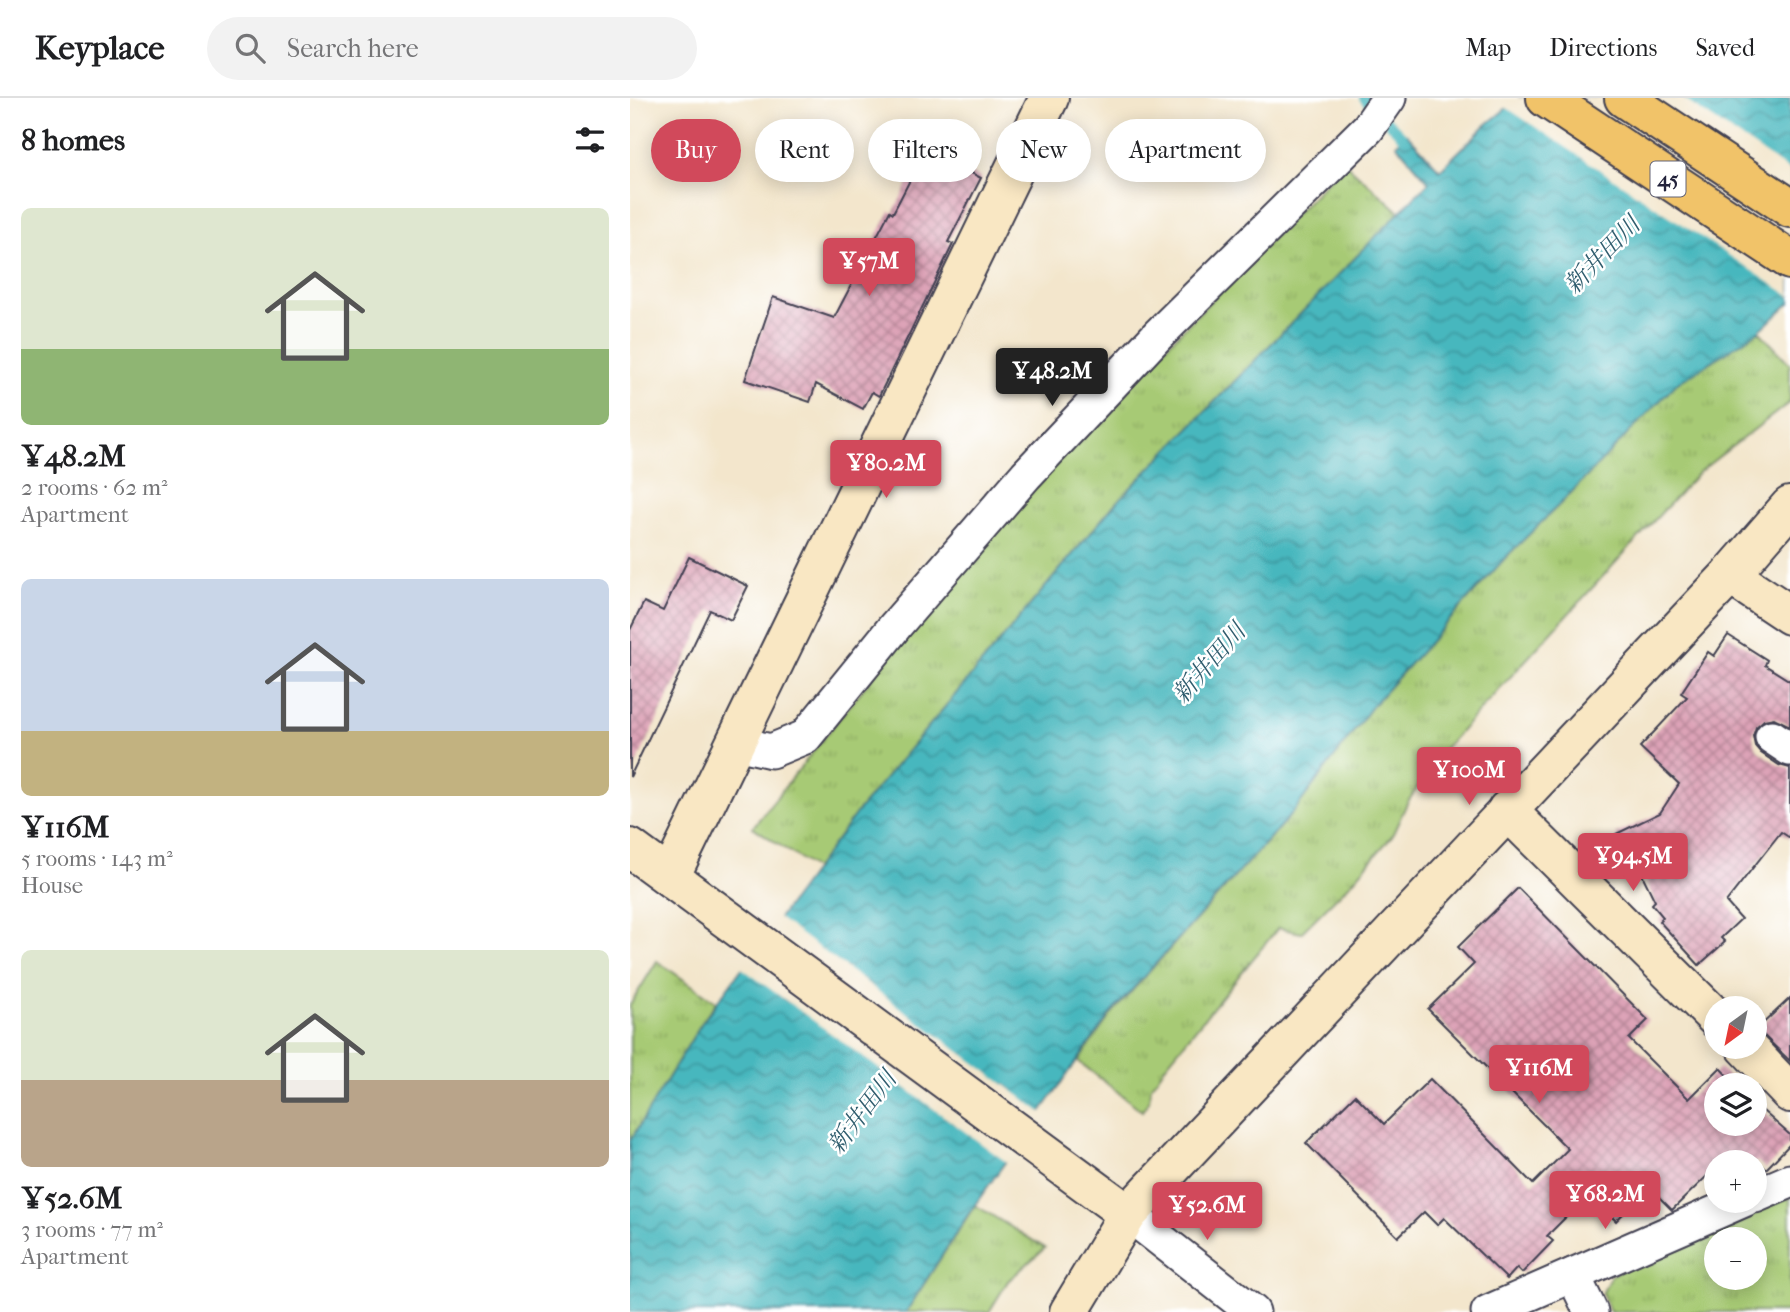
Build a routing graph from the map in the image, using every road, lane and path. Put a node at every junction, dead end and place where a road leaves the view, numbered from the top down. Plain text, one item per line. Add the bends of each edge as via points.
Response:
1 (1049, 98) edge
2 (1389, 98) edge
3 (1546, 98) edge
4 (1624, 98) edge
5 (1790, 208) edge
6 (1790, 260) edge
7 (1790, 506) edge
8 (1730, 575) junction
9 (1790, 615) edge
10 (736, 743) junction
11 (1507, 810) junction
12 (630, 848) edge
13 (670, 877) junction
14 (1704, 1006) edge
15 (1757, 1059) edge
16 (1790, 1093) edge
17 (1790, 1181) edge
18 (1767, 1191) edge
19 (1714, 1213) edge
20 (1128, 1214) junction
21 (1573, 1275) junction
22 (1069, 1312) edge
23 (1253, 1312) edge
24 (1488, 1312) edge
25 (1591, 1312) edge

1 - 10 street
2 - 10 street via 1368,128 1158,335 1026,475 805,737 771,751
3 - 6 highway, 45
4 - 5 highway, 45
7 - 8 street
8 - 9 street
8 - 11 street
10 - 13 street
11 - 14 street
11 - 20 street
12 - 13 street
13 - 20 street
15 - 16 street
17 - 18 street
19 - 21 street
20 - 22 street
20 - 23 street
21 - 24 street
21 - 25 street

